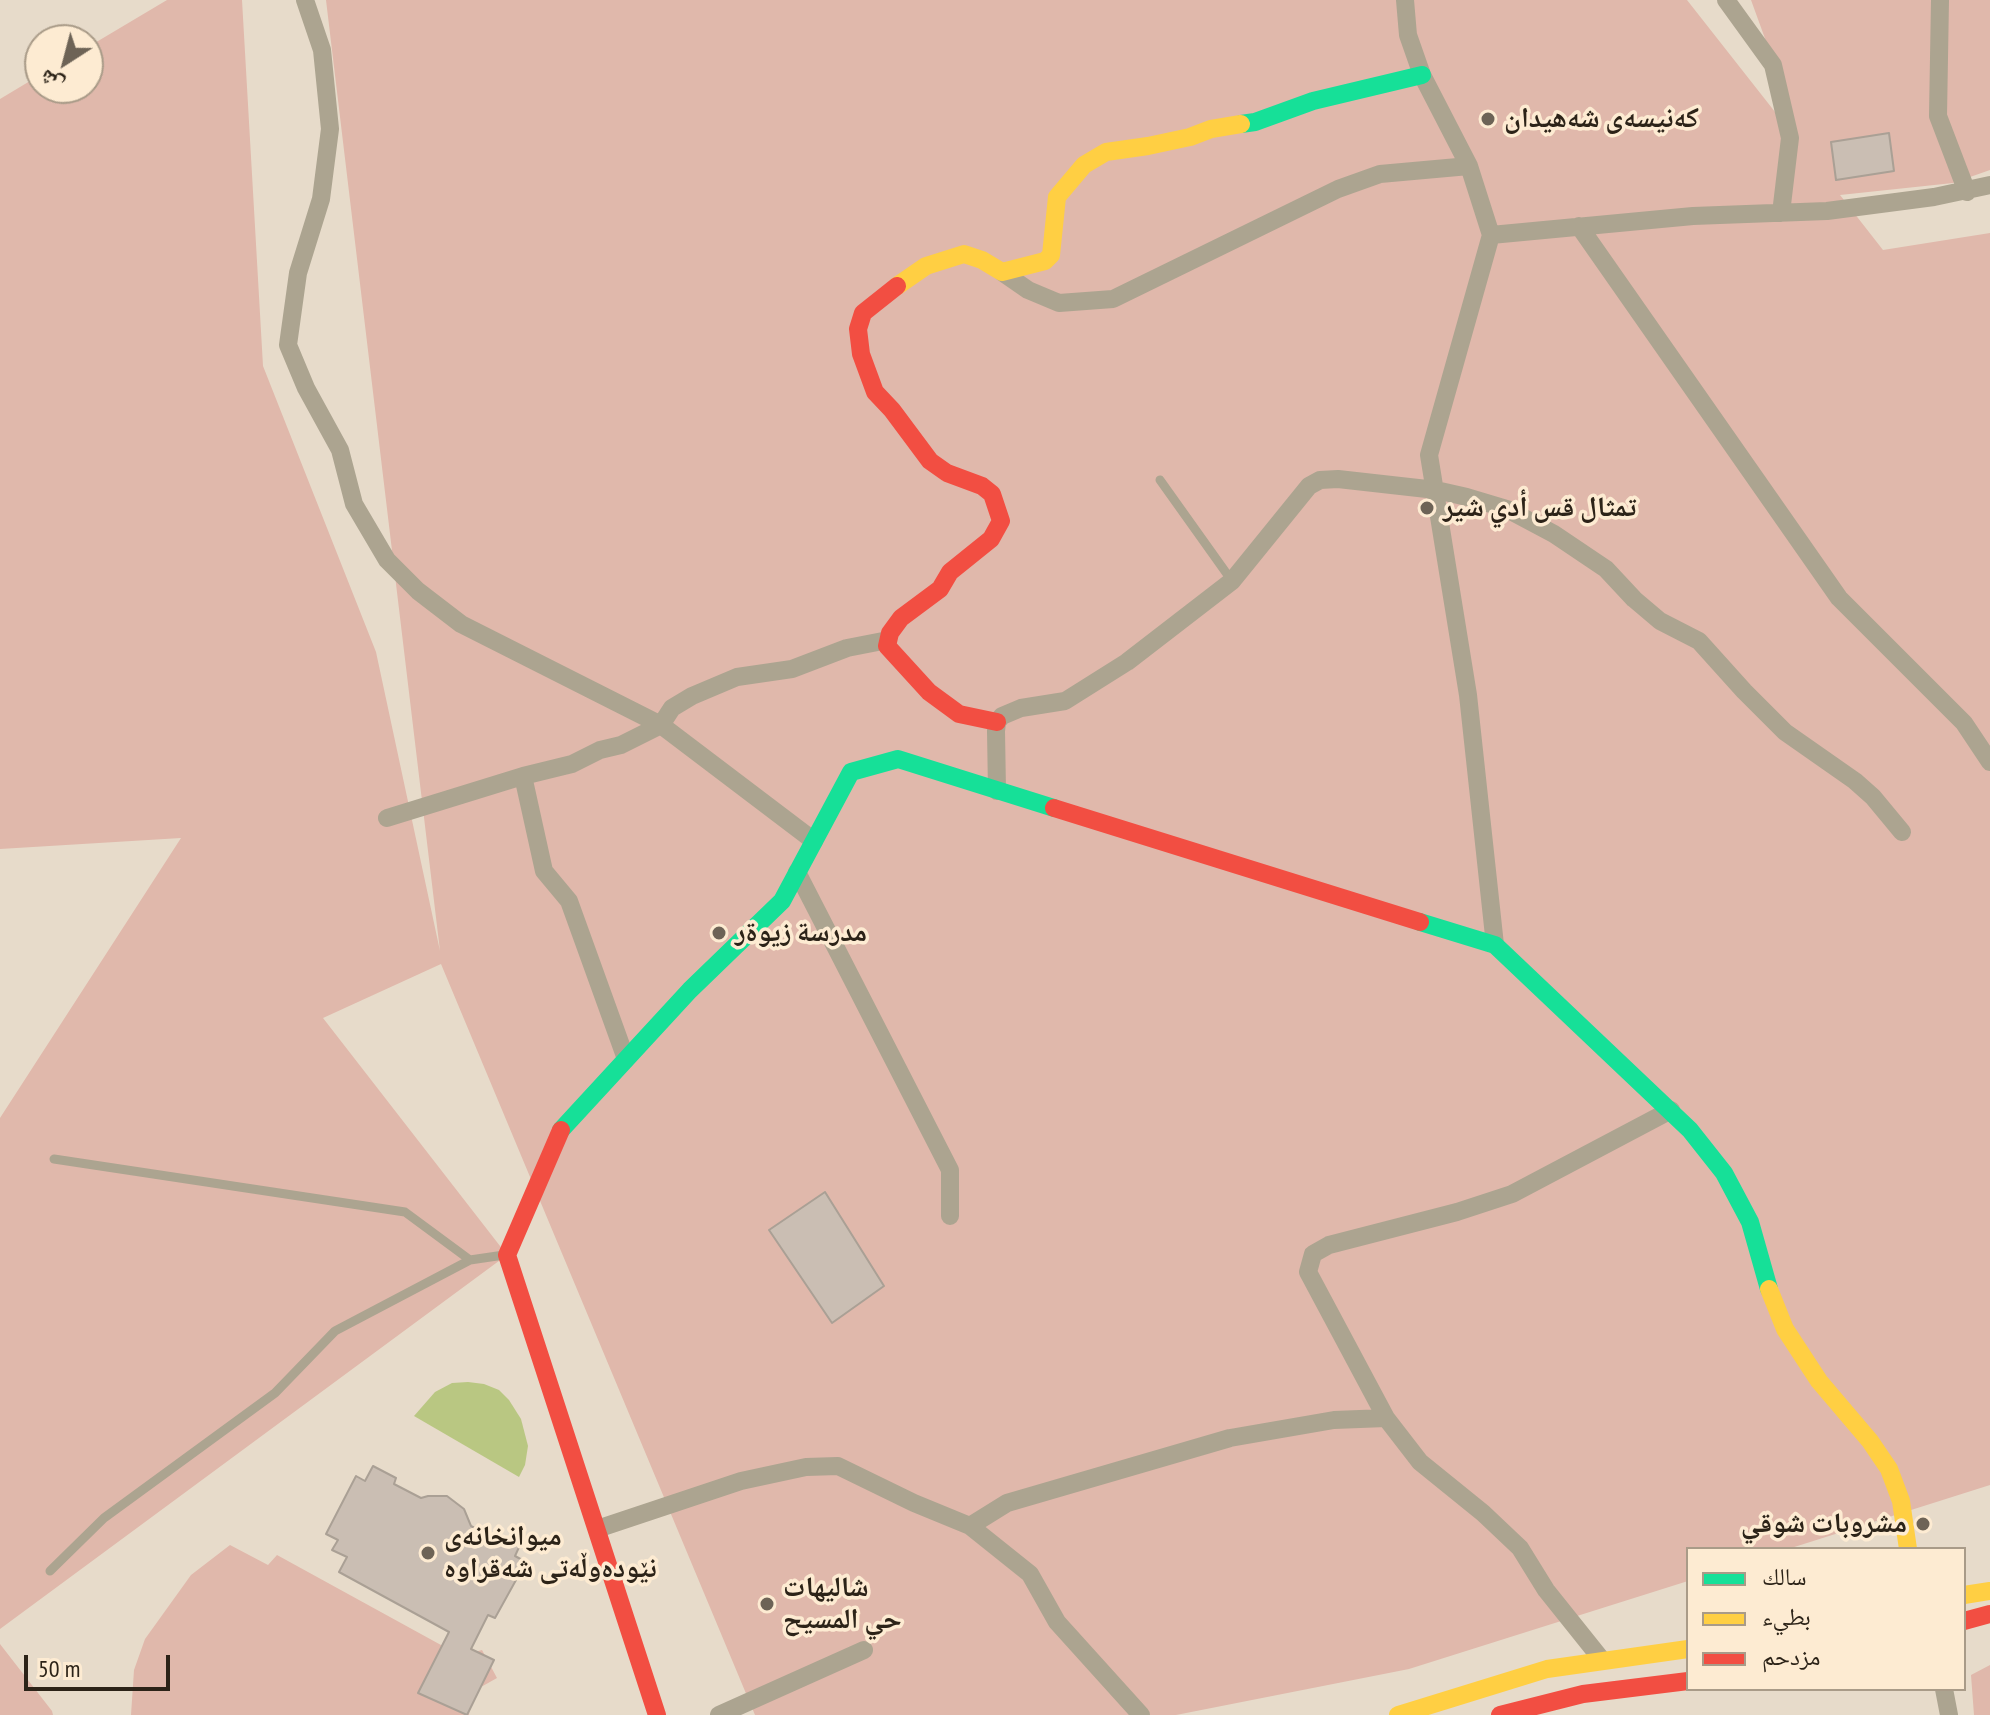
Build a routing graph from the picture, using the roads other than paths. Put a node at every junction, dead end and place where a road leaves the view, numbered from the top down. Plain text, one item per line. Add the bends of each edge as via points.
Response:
1 (305, 0) edge
2 (1405, 0) edge
3 (1726, 0) edge
4 (1940, 0) edge
5 (1422, 75) junction
6 (1469, 166) junction
7 (1990, 185) edge
8 (1967, 192) junction
9 (1781, 213) junction
10 (1579, 226) junction
11 (1491, 235) junction
12 (1002, 272) junction
13 (1160, 480) dead end
14 (1436, 490) junction
15 (1232, 581) junction
16 (888, 640) junction
17 (997, 722) junction
18 (661, 725) junction
19 (1990, 762) edge
20 (523, 776) junction
21 (997, 791) junction
22 (387, 818) dead end
23 (1902, 832) dead end
24 (814, 841) junction
25 (797, 872) junction
26 (1495, 945) junction
27 (626, 1059) junction
28 (1671, 1110) junction
29 (54, 1159) dead end
30 (950, 1216) dead end
31 (507, 1255) junction
32 (470, 1260) junction
33 (1386, 1418) junction
34 (970, 1526) junction
35 (597, 1529) junction
36 (1908, 1547) edge
37 (50, 1571) dead end
38 (1990, 1591) edge
39 (1966, 1595) edge
40 (1990, 1614) edge
41 (1966, 1620) edge
42 (1686, 1649) edge
43 (864, 1650) dead end
44 (1602, 1660) junction
45 (1686, 1681) edge
46 (1944, 1691) edge
47 (657, 1715) edge
48 (719, 1715) edge
49 (1141, 1715) edge
50 (1398, 1715) edge
51 (1500, 1715) edge
52 (1949, 1715) edge

1 - 18 street via 322,50 330,129 321,199 298,273 288,345 340,450 354,504 387,560 461,624
2 - 5 street via 1408,35
3 - 9 street via 1773,65 1790,138
4 - 8 street via 1938,116
5 - 6 street
5 - 12 street via 1313,101 1255,122 1106,152 1084,165 1057,197 1051,255 1035,265
6 - 11 street
6 - 12 street via 1380,174 1338,189 1113,299 1059,303
7 - 8 street
8 - 9 street
9 - 10 street
10 - 11 street
10 - 19 street via 1839,598 1964,723
11 - 14 street via 1429,455
12 - 16 street via 964,254 926,266 869,306 859,320 861,354 875,392 930,461 992,494 1001,521 991,539 950,572 940,589 901,618
13 - 15 lane
14 - 15 street via 1320,480 1299,496
14 - 23 street via 1507,509 1582,551 1660,621 1699,641 1785,732 1855,781
14 - 26 street via 1468,695
15 - 17 street via 1080,694 1010,711
16 - 17 street via 887,646 929,692 959,714
16 - 18 street via 847,648 792,669 737,677 672,708
17 - 21 street
18 - 20 street via 572,764
18 - 24 street
20 - 22 street
20 - 27 street via 544,871 569,901
21 - 24 street via 898,759 875,765 851,772
21 - 26 street
24 - 25 street
25 - 27 street via 782,901
25 - 30 street via 950,1170
26 - 28 street
27 - 31 street via 558,1133
28 - 33 street via 1512,1194 1313,1254 1308,1272
28 - 36 street via 1708,1151 1738,1197 1760,1248 1774,1304 1801,1356 1889,1469 1901,1501
29 - 32 lane via 405,1212
31 - 32 lane
31 - 35 street
32 - 37 lane via 335,1331 275,1393 104,1518
33 - 34 street via 1334,1420 1230,1438 1007,1503
33 - 44 street via 1420,1462 1520,1548
34 - 35 street via 838,1466 741,1481
34 - 49 street via 1030,1574 1057,1622
35 - 47 street
38 - 39 street
40 - 41 street
42 - 44 street
43 - 48 street
44 - 50 street via 1520,1676
45 - 51 street via 1583,1694
46 - 52 street

